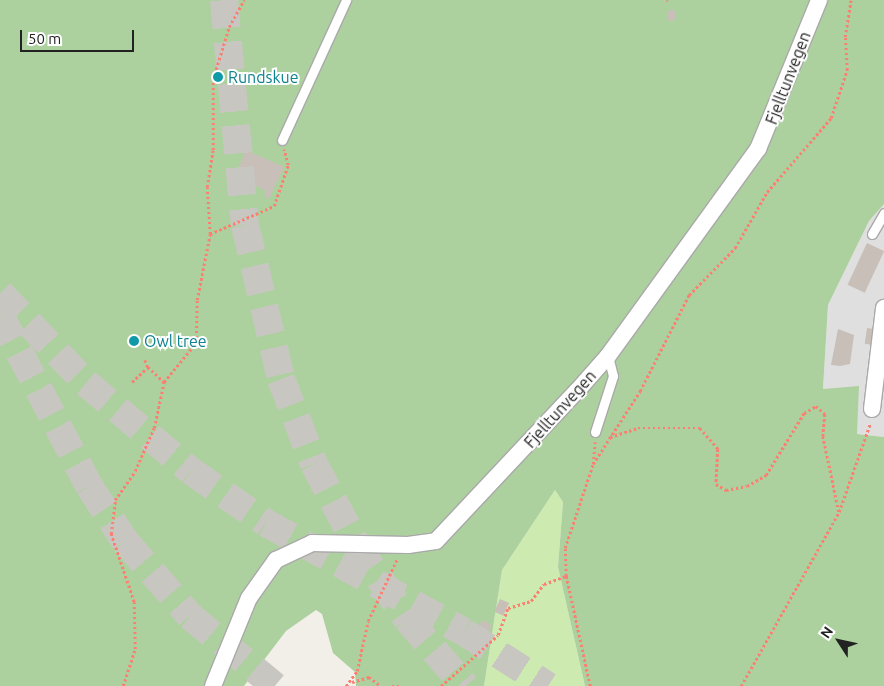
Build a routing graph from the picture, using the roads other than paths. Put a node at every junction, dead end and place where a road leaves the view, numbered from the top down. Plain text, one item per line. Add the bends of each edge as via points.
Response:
1 (346, 0) edge
2 (818, 0) edge
3 (282, 140) road end
4 (884, 213) edge
5 (872, 234) dead end
6 (884, 308) edge
7 (608, 356) junction
8 (872, 410) road end
9 (595, 432) road end
10 (213, 686) edge

1 - 3 lane
2 - 7 street, Fjelltunvegen via 765,137
4 - 5 lane
6 - 8 street
7 - 9 lane via 613,376
7 - 10 street, Fjelltunvegen via 446,533 429,543 312,542 276,560 249,598

